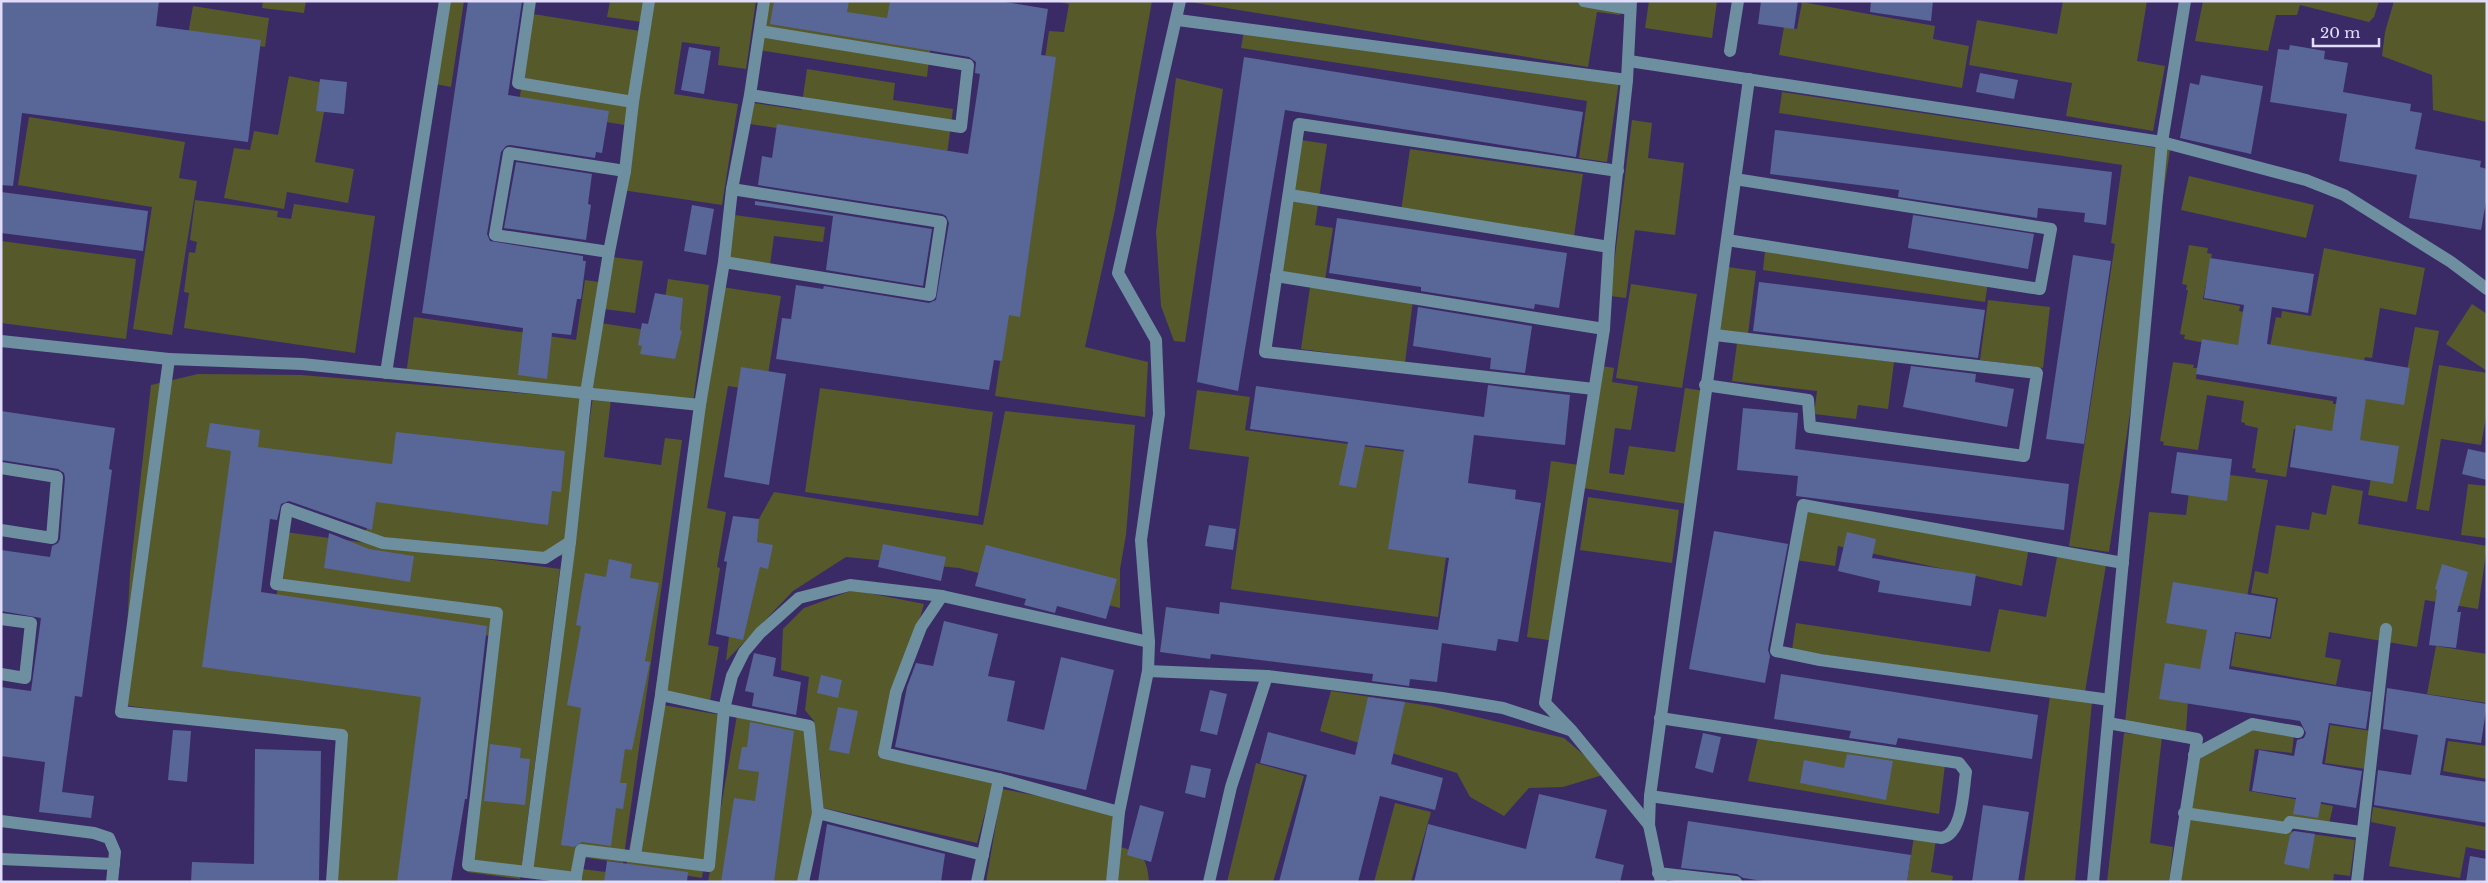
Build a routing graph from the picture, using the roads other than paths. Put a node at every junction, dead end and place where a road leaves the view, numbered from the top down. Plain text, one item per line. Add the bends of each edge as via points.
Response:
1 (445, 1) edge
2 (530, 1) edge
3 (649, 1) edge
4 (764, 1) edge
5 (1180, 1) edge
6 (1584, 1) edge
7 (1738, 1) edge
8 (2185, 1) edge
9 (1631, 5) edge
10 (1178, 20) junction
11 (760, 31) junction
12 (1730, 51) dead end
13 (1629, 61) junction
14 (1749, 79) junction
15 (1627, 80) junction
16 (750, 95) junction
17 (633, 102) junction
18 (2162, 142) junction
19 (625, 171) junction
20 (1618, 171) junction
21 (1735, 179) junction
22 (732, 190) junction
23 (1290, 195) junction
24 (1727, 240) junction
25 (1609, 247) junction
26 (609, 252) junction
27 (724, 262) junction
28 (1276, 276) junction
29 (2487, 288) edge
30 (1604, 329) junction
31 (1715, 335) junction
32 (1, 341) edge
33 (169, 359) junction
34 (386, 373) junction
35 (1706, 384) junction
36 (1594, 389) junction
37 (586, 393) junction
38 (700, 405) junction
39 (1, 468) edge
40 (1, 530) edge
41 (570, 542) junction
42 (2123, 562) junction
43 (942, 596) junction
44 (1, 619) edge
45 (2386, 629) dead end
46 (1149, 642) junction
47 (1148, 671) junction
48 (1, 674) edge
49 (1267, 676) junction
50 (661, 695) junction
51 (2110, 700) junction
52 (724, 709) junction
53 (1660, 718) junction
54 (2108, 723) junction
55 (1572, 731) junction
56 (2298, 732) dead end
57 (2194, 755) junction
58 (999, 780) junction
59 (1650, 796) junction
60 (818, 812) junction
61 (1119, 812) junction
62 (2184, 813) junction
63 (1, 821) edge
64 (1649, 825) junction
65 (2362, 832) junction
66 (983, 855) junction
67 (634, 856) junction
68 (1, 859) edge
69 (114, 864) junction
70 (527, 872) junction
71 (1660, 877) edge
72 (575, 880) edge
73 (112, 882) edge
74 (332, 882) edge
75 (803, 882) edge
76 (977, 882) edge
77 (1112, 882) edge
78 (1209, 882) edge
79 (1736, 882) edge
80 (2094, 882) edge
81 (2175, 882) edge
82 (2357, 882) edge

1 - 34 lane
2 - 17 lane via 518,83
3 - 17 lane
4 - 11 lane
5 - 10 lane
6 - 9 lane
7 - 12 lane
8 - 18 lane
9 - 13 lane
10 - 15 lane
10 - 46 lane via 1118,273 1156,340 1159,414 1141,540
11 - 16 lane
11 - 16 lane via 968,64 961,127
13 - 14 lane
13 - 15 lane
14 - 18 lane
14 - 21 lane
15 - 20 lane
16 - 22 lane
17 - 19 lane
18 - 29 lane via 2306,180 2344,195
18 - 42 lane
19 - 26 lane
19 - 26 lane via 509,153 495,235
20 - 23 lane via 1299,124
20 - 25 lane
21 - 24 lane
21 - 24 lane via 2051,229 2040,289
22 - 27 lane
22 - 27 lane via 941,222 930,295
23 - 25 lane
23 - 28 lane
24 - 31 lane
25 - 30 lane
26 - 37 lane
27 - 38 lane
28 - 30 lane
28 - 36 lane via 1265,352
30 - 36 lane
31 - 35 lane
31 - 35 lane via 2037,373 2024,456 1810,427 1808,400
32 - 33 lane
33 - 34 lane via 302,364
33 - 74 lane via 121,712 342,735
34 - 37 lane
35 - 53 lane
36 - 55 lane via 1545,703
37 - 38 lane
37 - 41 lane
38 - 50 lane
39 - 40 lane via 57,477 52,538
41 - 70 lane
41 - 70 lane via 545,558 383,543 287,509 276,584 497,613 468,865
42 - 51 lane
42 - 51 lane via 1803,505 1776,651
43 - 46 lane
43 - 52 lane via 850,585 799,598 744,652 732,676
43 - 58 lane via 921,627 896,692 884,754
44 - 48 lane via 31,623 25,678
45 - 65 lane
46 - 47 lane
47 - 49 lane
47 - 61 lane
49 - 55 lane via 1494,707
49 - 78 lane via 1231,787
50 - 52 lane
50 - 67 lane
51 - 54 lane
52 - 60 lane via 809,726
52 - 67 lane via 710,866
53 - 59 lane
53 - 59 lane via 1959,762 1966,772 1956,827 1950,836 1942,838
54 - 57 lane via 2196,739
54 - 80 lane
55 - 64 lane
56 - 57 lane via 2252,724
57 - 62 lane
58 - 61 lane
58 - 66 lane
59 - 64 lane
60 - 66 lane
60 - 75 lane
61 - 77 lane
62 - 65 lane via 2286,828 2290,822
62 - 81 lane
63 - 69 lane via 94,833 109,838 115,852
64 - 71 lane
65 - 82 lane
66 - 76 lane
67 - 72 lane via 581,850
68 - 69 lane
69 - 73 lane
70 - 72 lane
71 - 79 lane

